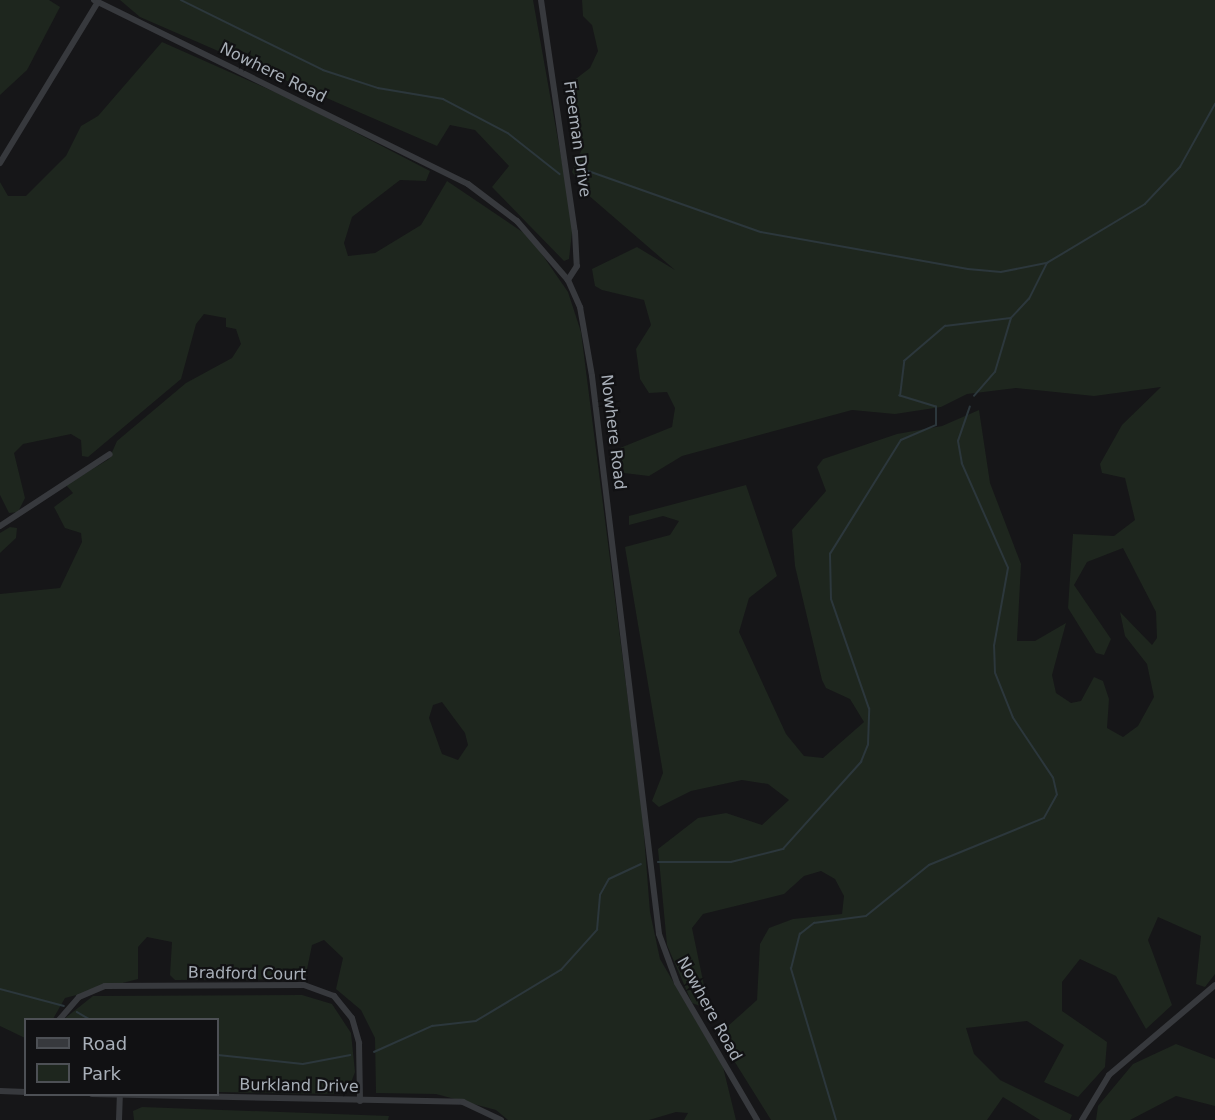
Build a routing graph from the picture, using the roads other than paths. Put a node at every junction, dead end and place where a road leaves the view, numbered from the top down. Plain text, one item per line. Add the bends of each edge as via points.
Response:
1 (541, 0) edge
2 (96, 1) edge
3 (0, 163) edge
4 (568, 280) junction
5 (110, 454) dead end
6 (0, 526) edge
7 (1215, 985) edge
8 (61, 1018) edge
9 (0, 1091) edge
10 (24, 1092) edge
11 (120, 1096) joint
12 (360, 1101) junction
13 (119, 1120) edge
14 (501, 1120) edge
15 (757, 1120) edge
16 (1082, 1120) edge

1 - 4 street, Freeman Drive via 575,232 577,266
2 - 3 street
2 - 4 street, Nowhere Road via 468,184 517,220
4 - 15 street, Nowhere Road via 580,307 592,376 659,934 677,983
5 - 6 street
7 - 16 street via 1109,1075
8 - 12 street, Bradford Court via 79,996 105,986 304,985 334,996 352,1018 359,1043
9 - 10 street
11 - 12 street, Burkland Drive
11 - 13 street
12 - 14 street, Burkland Drive via 463,1102

